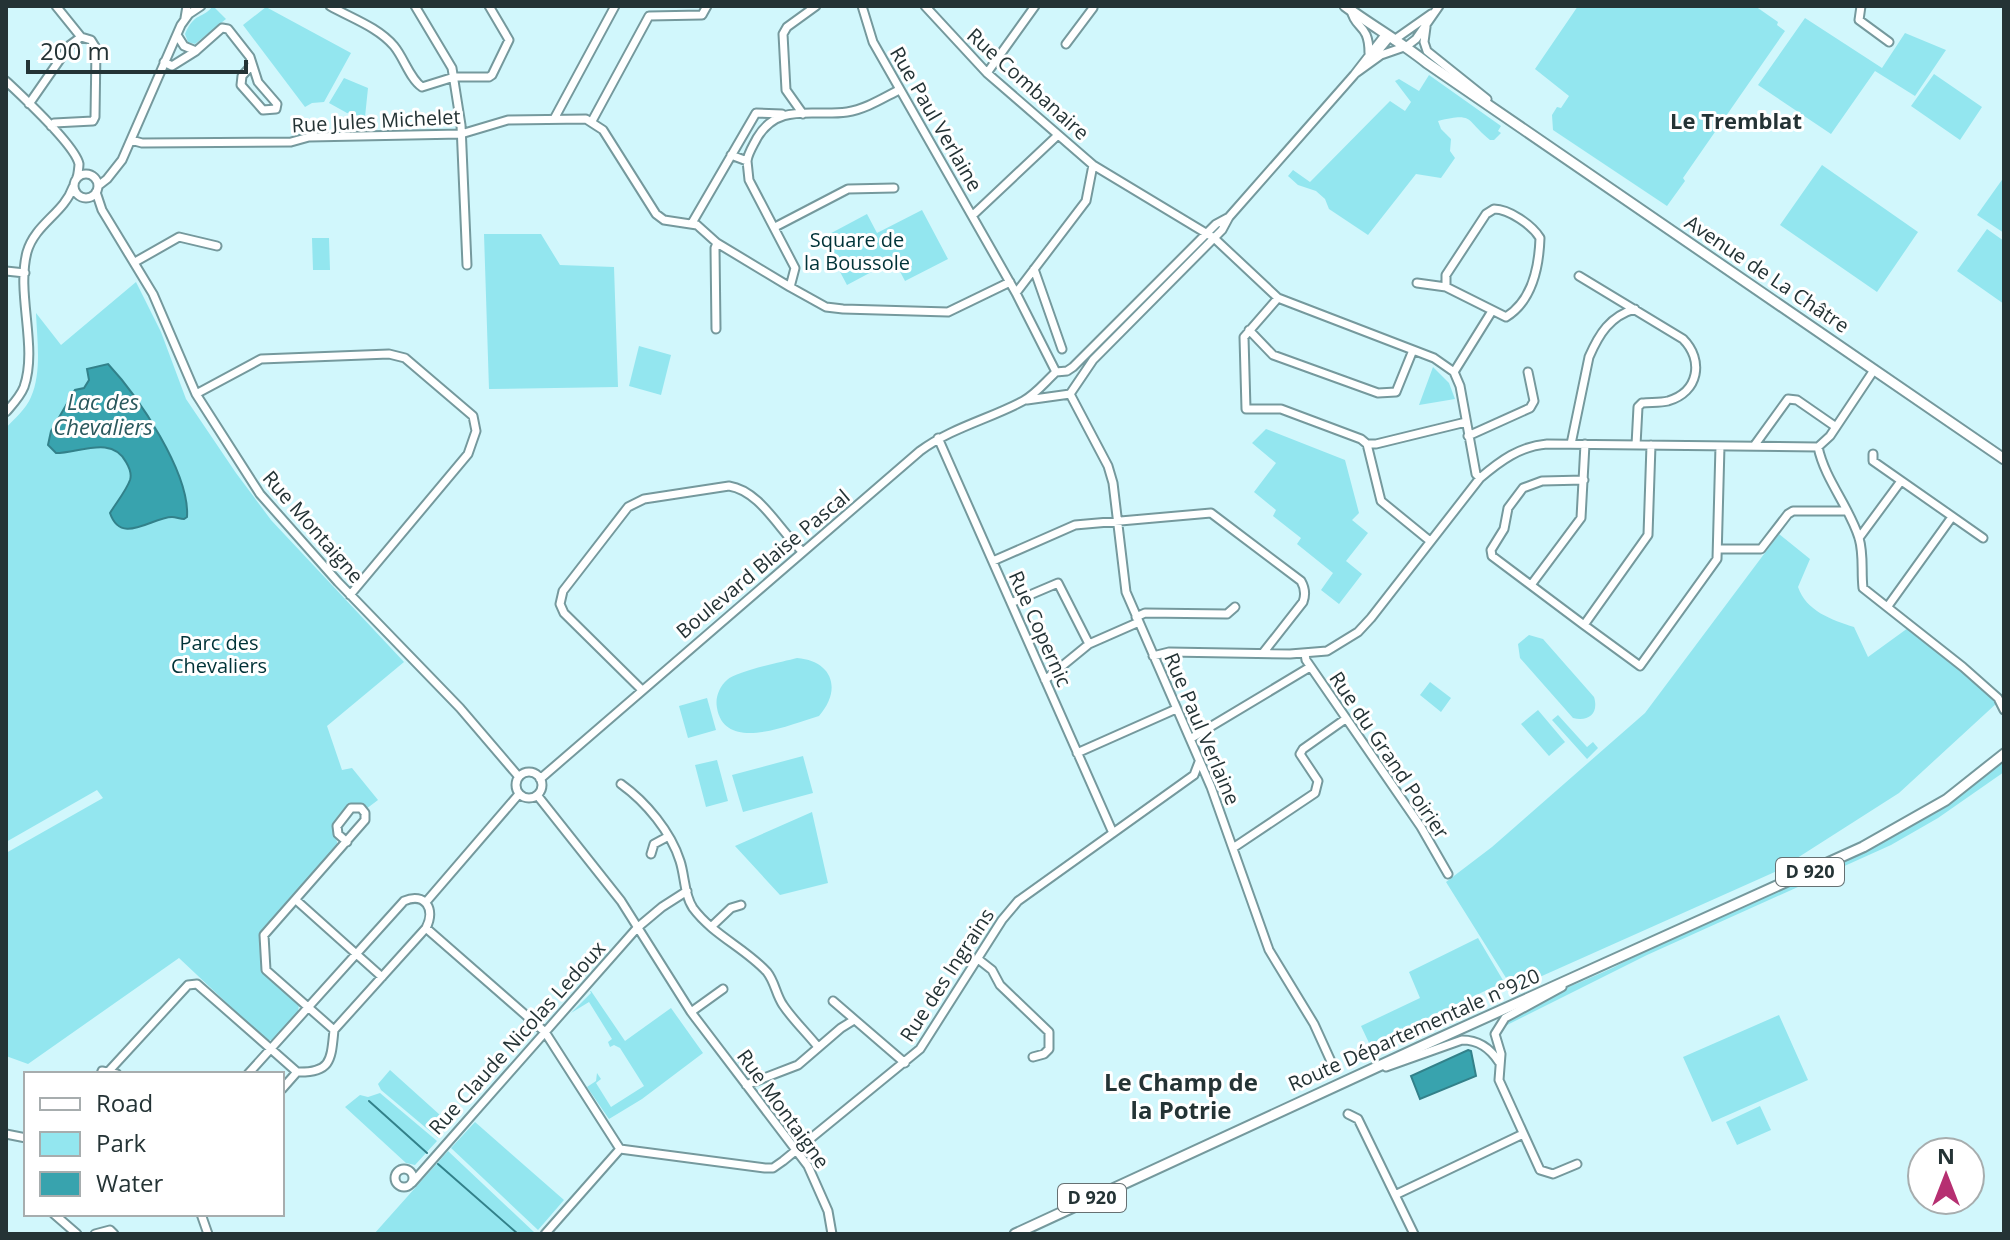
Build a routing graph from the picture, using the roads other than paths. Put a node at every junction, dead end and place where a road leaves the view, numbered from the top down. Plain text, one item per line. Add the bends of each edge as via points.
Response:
1 (56, 6) edge
2 (187, 6) edge
3 (199, 6) edge
4 (330, 6) edge
5 (415, 6) edge
6 (489, 6) edge
7 (615, 6) edge
8 (707, 6) edge
9 (816, 6) edge
10 (862, 6) edge
11 (925, 6) edge
12 (1035, 6) edge
13 (1092, 6) edge
14 (1861, 6) edge
15 (1348, 8) edge
16 (1438, 8) edge
17 (185, 18) junction
18 (1426, 27) junction
19 (177, 35) junction
20 (81, 37) junction
21 (1389, 38) junction
22 (1889, 42) dead end
23 (1066, 44) dead end
24 (1407, 46) junction
25 (196, 51) junction
26 (1369, 53) junction
27 (164, 62) junction
28 (252, 65) junction
29 (1365, 68) junction
30 (987, 73) junction
31 (1356, 73) junction
32 (454, 77) junction
33 (6, 81) edge
34 (899, 90) junction
35 (29, 104) junction
36 (788, 114) junction
37 (803, 114) junction
38 (1509, 118) junction
39 (554, 119) junction
40 (592, 121) junction
41 (51, 126) junction
42 (461, 134) junction
43 (1058, 135) junction
44 (131, 140) junction
45 (731, 155) junction
46 (747, 161) junction
47 (1093, 165) junction
48 (115, 170) junction
49 (91, 175) junction
50 (77, 177) junction
51 (73, 187) junction
52 (894, 188) dead end
53 (97, 189) junction
54 (83, 198) junction
55 (62, 206) junction
56 (102, 210) junction
57 (973, 215) junction
58 (692, 223) junction
59 (775, 227) junction
60 (1210, 235) junction
61 (717, 243) junction
62 (217, 246) dead end
63 (135, 262) junction
64 (467, 265) dead end
65 (1034, 269) junction
66 (6, 271) edge
67 (25, 273) junction
68 (1579, 276) dead end
69 (1010, 282) junction
70 (1417, 283) dead end
71 (790, 287) junction
72 (1446, 287) junction
73 (1016, 293) junction
74 (1278, 298) junction
75 (1635, 309) junction
76 (1492, 311) junction
77 (716, 329) dead end
78 (1249, 330) junction
79 (1062, 349) dead end
80 (1413, 350) junction
81 (1874, 370) junction
82 (1067, 371) junction
83 (1056, 372) junction
84 (1454, 372) junction
85 (1528, 372) dead end
86 (1049, 381) junction
87 (1075, 385) junction
88 (196, 394) junction
89 (1070, 394) junction
90 (1057, 395) junction
91 (1024, 400) junction
92 (6, 412) edge
93 (1466, 422) junction
94 (1836, 427) junction
95 (1468, 436) junction
96 (938, 438) junction
97 (1367, 444) junction
98 (1571, 444) junction
99 (1585, 444) junction
100 (1636, 445) junction
101 (1651, 445) junction
102 (1720, 446) junction
103 (1754, 446) junction
104 (1818, 447) junction
105 (1873, 454) dead end
106 (2004, 459) edge
107 (1480, 478) junction
108 (1584, 480) junction
109 (1901, 481) junction
110 (1847, 511) junction
111 (1952, 517) junction
112 (1118, 520) junction
113 (1859, 538) junction
114 (1983, 538) dead end
115 (1430, 541) junction
116 (1719, 549) junction
117 (803, 552) junction
118 (993, 561) junction
119 (1531, 585) junction
120 (350, 595) junction
121 (1011, 603) junction
122 (1888, 606) junction
123 (1235, 607) dead end
124 (1137, 620) junction
125 (1584, 625) junction
126 (1089, 644) junction
127 (1263, 653) junction
128 (1305, 654) junction
129 (1153, 656) junction
130 (1310, 667) junction
131 (1045, 680) junction
132 (641, 689) junction
133 (1176, 709) junction
134 (2004, 710) edge
135 (1344, 720) junction
136 (1190, 739) junction
137 (1077, 753) junction
138 (2004, 754) edge
139 (1199, 762) junction
140 (519, 777) junction
141 (540, 779) junction
142 (621, 784) dead end
143 (519, 794) junction
144 (537, 795) junction
145 (1113, 833) junction
146 (667, 837) junction
147 (347, 842) junction
148 (1233, 848) junction
149 (651, 854) dead end
150 (1448, 874) dead end
151 (687, 891) junction
152 (296, 900) junction
153 (426, 902) junction
154 (741, 905) dead end
155 (711, 927) junction
156 (426, 928) junction
157 (637, 928) junction
158 (356, 954) junction
159 (978, 959) junction
160 (1602, 965) junction
161 (382, 977) junction
162 (723, 989) dead end
163 (833, 1001) dead end
164 (308, 1007) junction
165 (691, 1012) junction
166 (854, 1020) junction
167 (334, 1030) junction
168 (545, 1032) junction
169 (818, 1047) junction
170 (271, 1049) junction
171 (1033, 1057) dead end
172 (1499, 1062) junction
173 (905, 1063) junction
174 (1334, 1068) dead end
175 (105, 1072) edge
176 (250, 1072) edge
177 (297, 1072) junction
178 (1360, 1074) junction
179 (746, 1085) junction
180 (284, 1087) edge
181 (1348, 1114) dead end
182 (1523, 1134) junction
183 (620, 1149) junction
184 (796, 1150) junction
185 (1577, 1164) dead end
186 (421, 1170) junction
187 (410, 1171) junction
188 (412, 1183) junction
189 (1395, 1195) junction
190 (56, 1216) edge
191 (1030, 1226) junction
192 (77, 1234) edge
193 (95, 1234) edge
194 (114, 1234) edge
195 (545, 1234) edge
196 (832, 1234) edge
197 (1008, 1234) edge
198 (1015, 1234) edge
199 (1414, 1234) edge

1 - 20 street
2 - 17 street
3 - 17 street
4 - 32 street via 388,40 419,86
5 - 32 street
6 - 32 street via 509,43 489,77
7 - 39 street
8 - 40 street via 702,15 649,16
9 - 37 street via 783,34 786,90
10 - 34 street, Rue Paul Verlaine via 873,42
11 - 30 street, Rue Combanaire
12 - 30 street
13 - 23 street
14 - 22 street via 1859,20
15 - 21 main road, Avenue de La Châtre
15 - 26 street, Avenue de La Châtre via 1369,37
16 - 18 street
16 - 21 street
17 - 19 street
18 - 24 street
18 - 38 street, Avenue de La Châtre via 1427,51
19 - 25 street
19 - 27 street
20 - 35 street
20 - 41 street via 96,48 95,117 87,124
21 - 24 main road, Avenue de La Châtre
21 - 26 street
21 - 29 street
24 - 29 street via 1381,55
24 - 38 main road, Avenue de La Châtre
25 - 27 street via 172,66
25 - 28 street via 226,28
26 - 31 street
27 - 44 street
28 - 28 street via 258,82 277,104 276,109 263,110 241,85
29 - 31 street
30 - 43 street, Rue Combanaire
31 - 60 street via 1222,230
32 - 42 street
33 - 35 street
34 - 37 street via 851,111
34 - 57 street, Rue Paul Verlaine
35 - 41 street
36 - 37 street
36 - 45 street via 756,113
36 - 46 street via 763,127
38 - 81 main road, Avenue de La Châtre
39 - 40 street, Rue Jules Michelet
39 - 42 street, Rue Jules Michelet via 502,121
40 - 58 street via 656,214
41 - 50 street via 76,158
42 - 44 street, Rue Jules Michelet via 309,137 291,142
42 - 64 street
43 - 47 street, Rue Combanaire
43 - 57 street
44 - 48 street
45 - 46 street
45 - 58 street
46 - 59 street via 749,180
47 - 60 street
47 - 65 street, Rue Combanaire via 1086,201
48 - 49 street
48 - 53 street
49 - 50 street
49 - 53 street
50 - 51 street
51 - 54 street
51 - 55 street
52 - 59 street via 848,189
53 - 54 street
53 - 56 street, Rue Montaigne
54 - 55 street
54 - 56 street, Rue Montaigne
55 - 67 street via 37,232 27,251
56 - 63 street, Rue Montaigne
57 - 69 street, Rue Paul Verlaine
58 - 61 street
59 - 71 street via 795,268
60 - 74 street
60 - 82 street
60 - 87 street
61 - 71 street
61 - 77 street
62 - 63 street via 179,237
63 - 88 street, Rue Montaigne
65 - 73 street, Rue Combanaire
65 - 79 street
66 - 67 street
67 - 92 street via 27,369 22,392
68 - 75 street
69 - 71 street via 948,312 834,309
69 - 73 street, Rue Paul Verlaine
70 - 72 street
72 - 76 street
72 - 76 street via 1446,275 1486,214 1503,210 1534,230 1540,244 1525,299 1506,317
73 - 83 street, Rue Paul Verlaine
74 - 78 street
74 - 80 street
75 - 98 street via 1616,316 1594,344
75 - 100 street via 1683,339 1697,361 1693,379 1678,396 1639,404
76 - 84 street
78 - 80 street via 1273,355 1378,393 1396,392
78 - 97 street via 1243,345 1246,409 1281,409
80 - 84 street
81 - 94 street
81 - 106 main road, Avenue de La Châtre
82 - 83 street
82 - 87 street
83 - 86 street, Boulevard Blaise Pascal
84 - 93 street
85 - 95 street via 1534,401 1530,408
86 - 90 street
86 - 91 street, Boulevard Blaise Pascal
87 - 89 street
88 - 120 street, Rue Montaigne via 268,504
88 - 120 street via 261,359 389,354 405,358 473,416 476,431 468,454
89 - 90 street, Boulevard Blaise Pascal
89 - 112 street, Rue Paul Verlaine via 1108,466
90 - 91 street, Boulevard Blaise Pascal
91 - 96 street, Boulevard Blaise Pascal
93 - 95 street
93 - 97 street
94 - 103 street via 1788,399
94 - 104 street
95 - 107 street
96 - 117 street, Boulevard Blaise Pascal
96 - 118 street, Rue Copernic
97 - 115 street via 1381,501
98 - 99 street
98 - 107 street via 1533,445
99 - 100 street
99 - 108 street
100 - 101 street
101 - 102 street
101 - 125 street via 1648,535
102 - 103 street
102 - 116 street
103 - 104 street
104 - 110 street
105 - 109 street via 1873,461
107 - 115 street
108 - 119 street via 1581,518
108 - 119 street via 1532,484 1517,493 1508,508 1491,553
109 - 111 street
109 - 113 street
110 - 113 street
110 - 116 street via 1793,511 1761,549
111 - 114 street
111 - 122 street
112 - 118 street via 1075,525
112 - 124 street, Rue Paul Verlaine via 1124,585
112 - 127 street via 1211,513 1301,581 1303,602
113 - 122 street via 1863,588
115 - 128 street via 1358,632 1327,651
116 - 125 street via 1715,565 1640,666
117 - 132 street, Boulevard Blaise Pascal
117 - 132 street via 751,495 737,487 638,501 628,507 563,591 560,604
118 - 121 street, Rue Copernic
119 - 125 street
120 - 140 street, Rue Montaigne
121 - 126 street via 1058,583
121 - 131 street, Rue Copernic
122 - 134 street via 1998,698
123 - 124 street via 1227,614 1145,613
124 - 126 street
124 - 129 street, Rue Paul Verlaine
126 - 131 street
127 - 128 street
127 - 129 street
128 - 130 street, Rue du Grand Poirier
129 - 133 street, Rue Paul Verlaine
130 - 135 street, Rue du Grand Poirier
130 - 136 street
131 - 137 street, Rue Copernic
132 - 141 street, Boulevard Blaise Pascal
133 - 136 street, Rue Paul Verlaine
133 - 137 street
135 - 148 street via 1300,754 1318,781 1315,793
135 - 150 street, Rue du Grand Poirier
136 - 139 street, Rue Paul Verlaine
137 - 145 street, Rue Copernic
138 - 160 main road, D 920 via 1946,800 1888,835
139 - 145 street, Rue des Ingrains via 1194,775
139 - 148 street, Rue Paul Verlaine
140 - 141 street via 532,773
140 - 143 street
141 - 144 street
142 - 146 street
143 - 144 street
143 - 153 street
144 - 157 street, Rue Montaigne
145 - 159 street, Rue des Ingrains via 1018,901
146 - 149 street via 654,844
146 - 151 street
147 - 147 street via 365,820 361,808 351,808 337,826
147 - 152 street
148 - 174 street, Rue Paul Verlaine via 1269,950
151 - 155 street
151 - 157 street, Rue Claude Nicolas Ledoux
152 - 158 street
152 - 164 street via 264,935 266,970
153 - 156 street via 431,915
153 - 158 street via 404,901
154 - 155 street
155 - 169 street via 766,971 782,1004
156 - 161 street
156 - 168 street
157 - 165 street, Rue Montaigne
157 - 168 street, Rue Claude Nicolas Ledoux
158 - 161 street
158 - 164 street
159 - 171 street via 1049,1032 1049,1049
159 - 173 street, Rue des Ingrains via 934,1030
160 - 172 street via 1501,1022 1495,1034
160 - 178 main road, Route Départementale n°920 / D 920
161 - 167 street
162 - 165 street
163 - 166 street
164 - 167 street
164 - 170 street
165 - 179 street, Rue Montaigne
166 - 169 street
166 - 173 street
167 - 177 street via 334,1051 327,1063
168 - 183 street
168 - 186 street, Rue Claude Nicolas Ledoux
169 - 179 street via 791,1069
170 - 175 street via 197,984 188,985
170 - 176 street
170 - 177 street
172 - 178 street via 1485,1046 1462,1040
172 - 182 street via 1499,1080
173 - 184 street, Rue des Ingrains
177 - 180 street
178 - 191 main road, Route Départementale n°920 / D 920
179 - 184 street, Rue Montaigne
181 - 189 street via 1358,1119
182 - 185 street via 1544,1173
182 - 189 street
183 - 184 street, Rue des Ingrains via 765,1168 773,1168
183 - 195 street
184 - 196 street, Rue Montaigne via 819,1190
186 - 187 street
186 - 188 street, Rue Claude Nicolas Ledoux
187 - 188 street
187 - 188 street via 398,1171 395,1179 400,1186
189 - 199 street
190 - 192 street
191 - 197 main road, D 920
191 - 198 main road, D 920
193 - 194 street

